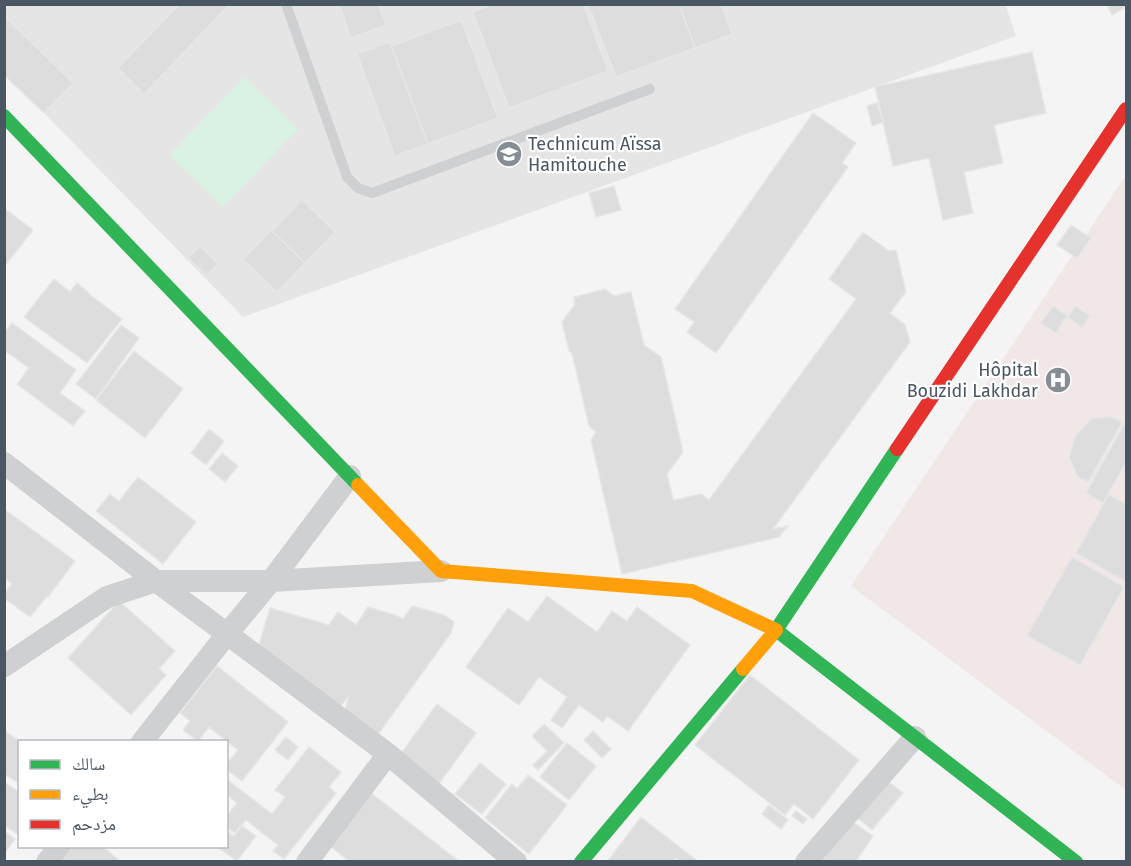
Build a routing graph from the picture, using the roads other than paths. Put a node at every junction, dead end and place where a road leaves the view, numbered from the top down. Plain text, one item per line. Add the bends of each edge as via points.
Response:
1 (286, 4) edge
2 (650, 88) dead end
3 (1126, 109) edge
4 (4, 117) edge
5 (4, 463) edge
6 (350, 476) junction
7 (441, 571) junction
8 (156, 581) junction
9 (271, 581) junction
10 (776, 630) junction
11 (227, 634) junction
12 (4, 666) edge
13 (915, 736) junction
14 (142, 740) edge
15 (388, 754) junction
16 (57, 848) edge
17 (47, 861) edge
18 (307, 861) edge
19 (516, 861) edge
20 (581, 861) edge
21 (806, 861) edge
22 (1076, 861) edge

1 - 2 lane via 347,177 358,188 372,193
3 - 10 street
4 - 6 street
5 - 8 street
6 - 7 street
6 - 9 street
7 - 9 street
7 - 10 street via 692,591
8 - 9 street
8 - 11 street
8 - 12 street via 107,597
9 - 11 street
10 - 13 street
10 - 20 street
11 - 14 street
11 - 15 street
13 - 21 street
13 - 22 street
15 - 18 street
15 - 19 street
16 - 17 street

